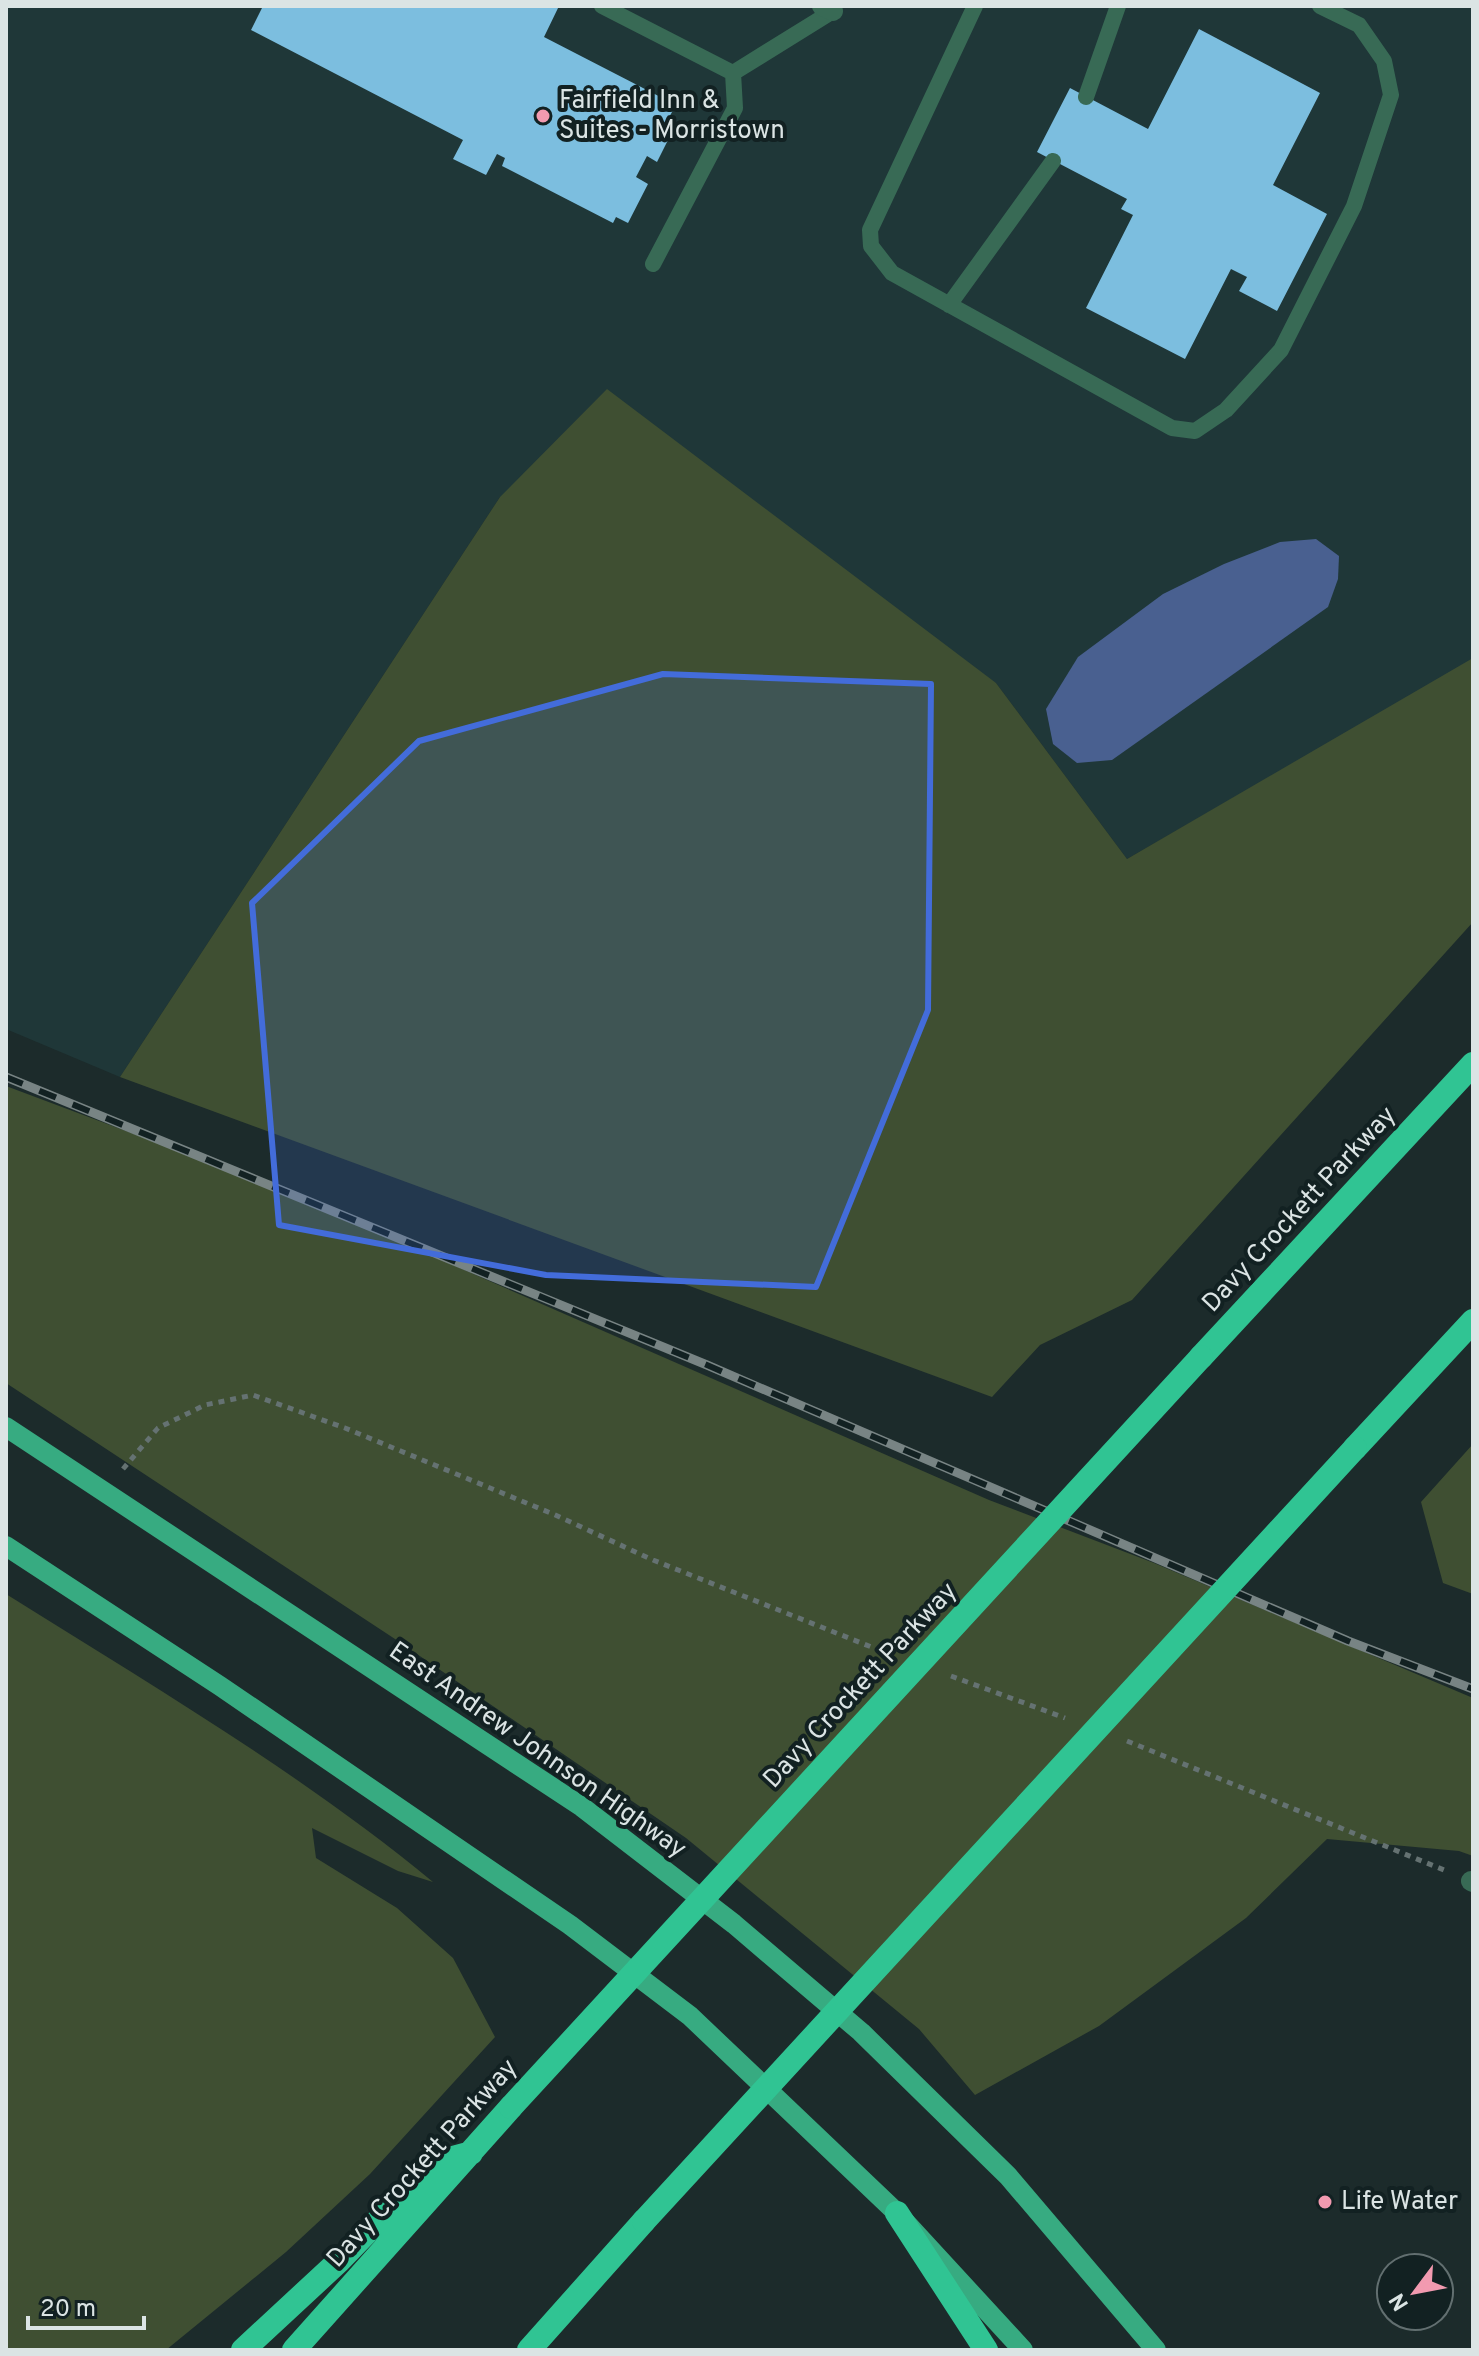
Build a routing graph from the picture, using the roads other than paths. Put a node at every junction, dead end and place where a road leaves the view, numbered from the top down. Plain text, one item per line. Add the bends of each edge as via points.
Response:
1 (602, 6) edge
2 (975, 6) edge
3 (1118, 6) edge
4 (1320, 6) edge
5 (827, 9) edge
6 (733, 73) junction
7 (1086, 97) dead end
8 (1053, 161) dead end
9 (653, 264) dead end
10 (949, 305) junction
11 (1473, 1064) edge
12 (1473, 1321) edge
13 (6, 1427) edge
14 (6, 1546) edge
15 (471, 2153) junction
16 (897, 2213) junction
17 (565, 2312) junction
18 (243, 2350) edge
19 (294, 2350) edge
20 (529, 2350) edge
21 (539, 2350) edge
22 (986, 2350) edge
23 (1023, 2350) edge
24 (1156, 2350) edge

1 - 6 lane
2 - 10 lane via 870,230 871,246 892,273
3 - 7 lane
4 - 10 lane via 1359,25 1384,61 1391,95 1354,206 1281,350 1226,410 1195,431 1172,428
5 - 6 lane
6 - 9 lane via 735,108
8 - 10 lane
11 - 15 highway, Davy Crockett Parkway, bridge
12 - 17 highway, bridge
13 - 24 main road, East Andrew Johnson Highway via 582,1807 734,1924 861,2032 1008,2176
14 - 16 main road via 570,1925 690,2016
15 - 18 highway via 434,2163
15 - 19 highway, Davy Crockett Parkway
16 - 22 highway
16 - 23 main road
17 - 20 highway
17 - 21 highway

